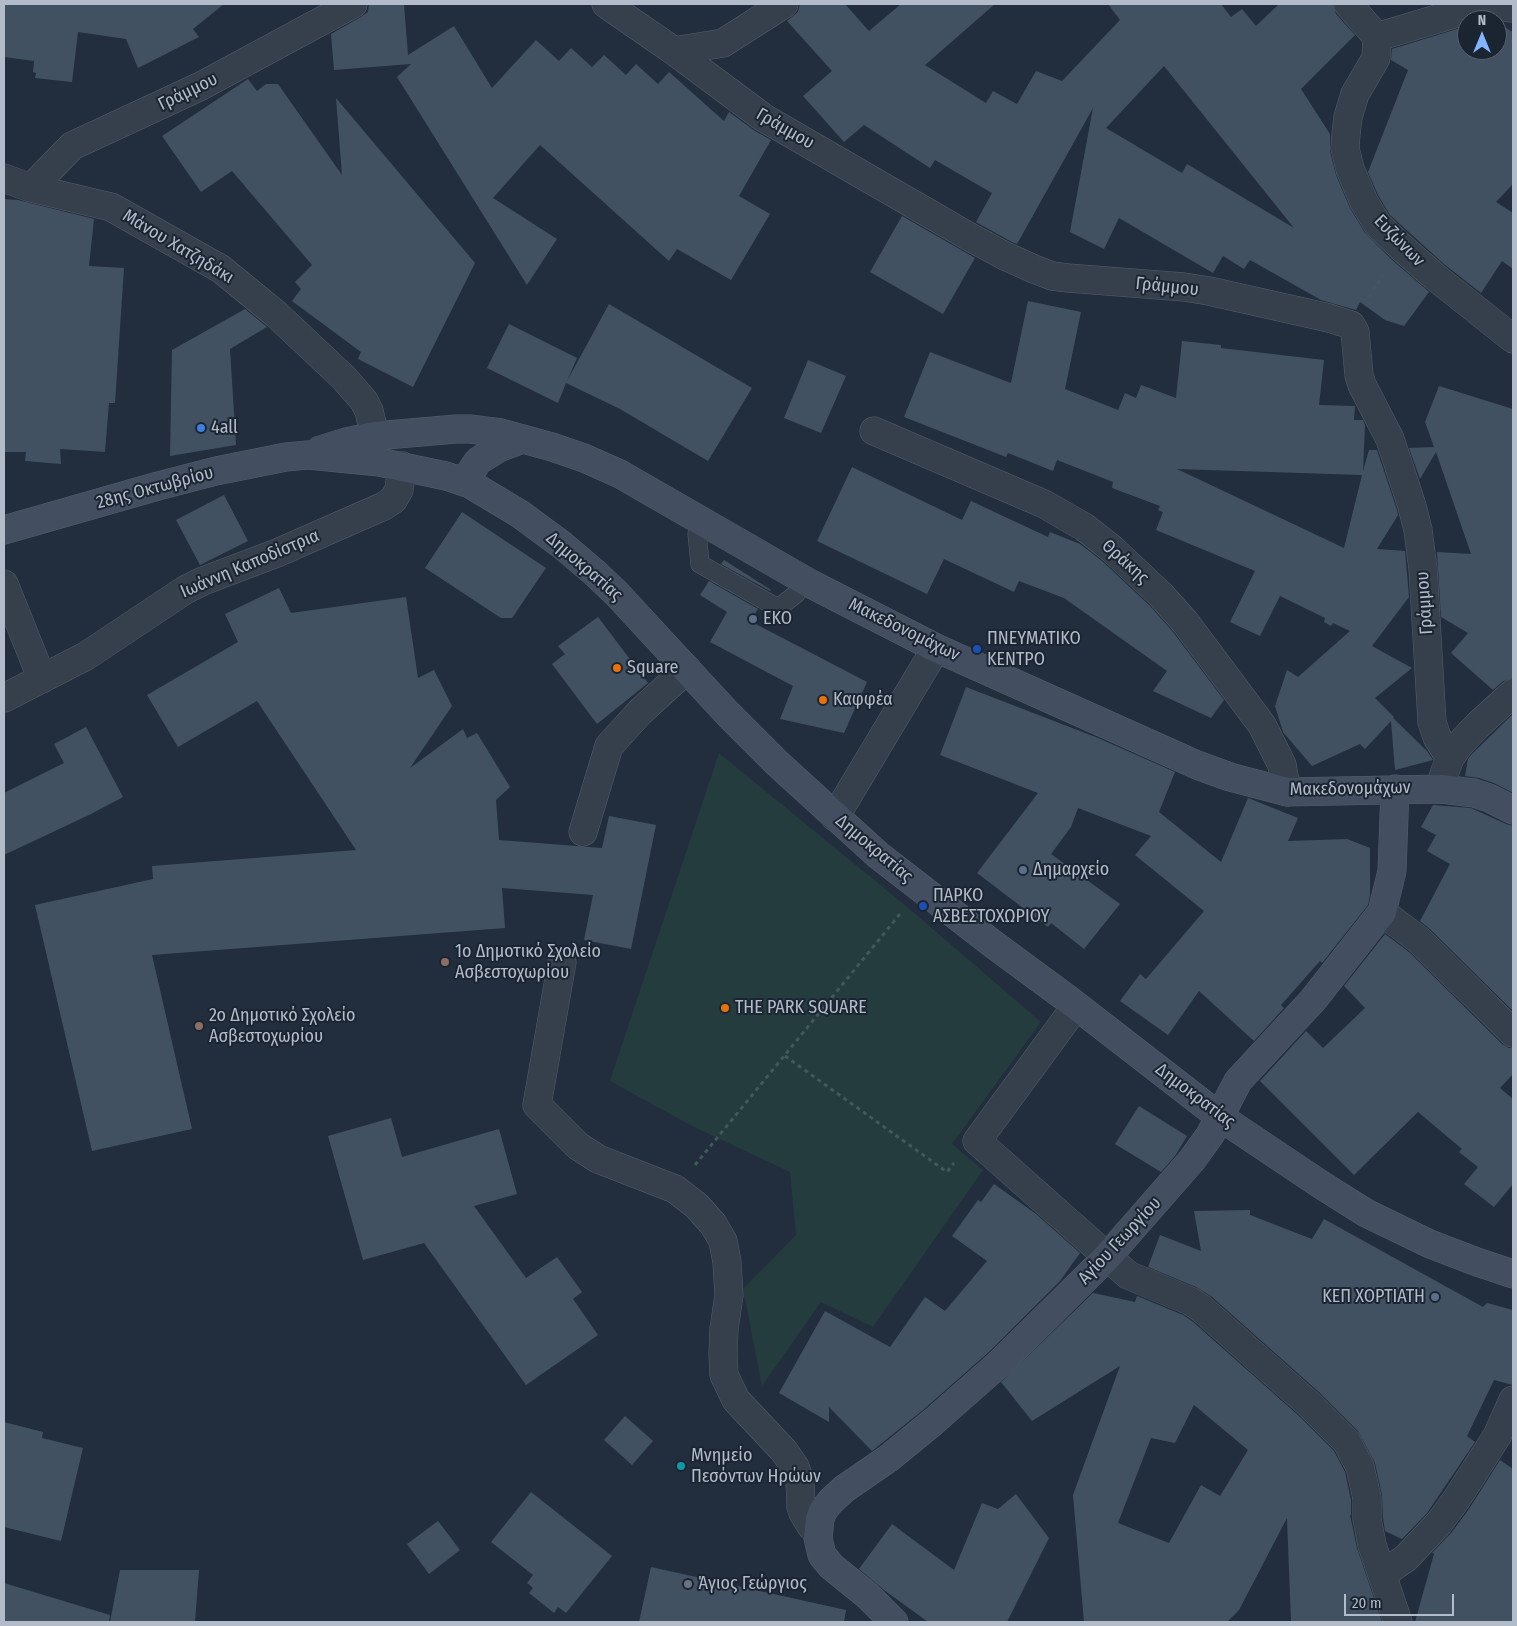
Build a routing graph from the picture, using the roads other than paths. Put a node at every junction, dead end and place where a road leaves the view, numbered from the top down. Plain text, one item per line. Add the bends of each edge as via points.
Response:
1 (353, 4) edge
2 (606, 4) edge
3 (784, 4) edge
4 (1348, 4) edge
5 (1480, 5) edge
6 (1513, 8) edge
7 (1377, 37) junction
8 (674, 51) junction
9 (4, 178) edge
10 (31, 188) junction
11 (1513, 339) edge
12 (874, 431) dead end
13 (375, 436) junction
14 (524, 439) junction
15 (308, 455) junction
16 (402, 466) junction
17 (470, 484) junction
18 (4, 530) edge
19 (697, 533) dead end
20 (4, 584) edge
21 (796, 594) dead end
22 (936, 648) junction
23 (687, 669) junction
24 (42, 679) junction
25 (1513, 693) edge
26 (4, 698) edge
27 (1450, 758) junction
28 (1395, 789) junction
29 (1441, 789) junction
30 (1287, 792) junction
31 (1513, 810) edge
32 (835, 817) junction
33 (583, 832) dead end
34 (1382, 912) junction
35 (562, 962) dead end
36 (1076, 1006) junction
37 (1513, 1034) edge
38 (1220, 1117) junction
39 (1107, 1258) junction
40 (1513, 1274) edge
41 (1513, 1400) edge
42 (818, 1531) junction
43 (1383, 1574) junction
44 (894, 1622) edge
45 (1398, 1622) edge

1 - 10 street, Γράμμου via 201,86 72,146
2 - 8 street, Γράμμου
3 - 8 street via 723,43
4 - 7 street
5 - 6 street
5 - 7 street
7 - 11 street, Ευζώνων via 1376,58 1355,94 1348,117 1345,148 1364,202 1378,225 1401,247
8 - 27 street, Γράμμου via 789,134 1004,256 1034,269 1052,276 1209,291 1351,325 1355,332 1360,380 1390,439 1418,530 1424,577 1432,722
9 - 10 street, Μάνου Χατζηδάκι
10 - 13 street, Μάνου Χατζηδάκι via 111,207 222,269 277,315 355,390 369,410
12 - 30 street, Θράκης via 1044,504 1084,527 1112,549 1185,622 1262,725 1282,765
13 - 14 main road, Μακεδονομάχων via 470,429
13 - 15 main road, Μακεδονομάχων
14 - 17 main road via 499,448 478,461 470,472
14 - 22 main road, Μακεδονομάχων via 584,458 620,474 810,584
15 - 16 main road, Δημοκρατίας
15 - 18 main road, 28ης Οκτωβρίου via 216,471
16 - 17 main road, Δημοκρατίας
16 - 24 street, Ιωάννη Καποδίστρια via 399,490 384,506 185,590 86,656
17 - 23 main road, Δημοκρατίας via 520,514 581,560
19 - 21 lane via 700,564 778,608
20 - 24 street
22 - 30 main road, Μακεδονομάχων via 1197,765
22 - 32 street
23 - 32 main road, Δημοκρατίας via 728,714
23 - 33 street via 609,746
24 - 26 street, Ιωάννη Καποδίστρια
25 - 27 street via 1478,725
27 - 29 street
28 - 29 main road, Μακεδονομάχων
28 - 30 main road, Μακεδονομάχων
28 - 34 main road, Αγίου Γεωργίου via 1392,871
29 - 31 main road, Μακεδονομάχων via 1489,798
32 - 36 main road, Δημοκρατίας via 878,855
34 - 37 street via 1419,940
34 - 38 main road, Αγίου Γεωργίου via 1313,1000 1238,1081
35 - 42 street via 538,1105 578,1146 598,1159 675,1189 713,1224 723,1242 727,1262 729,1295 724,1329 724,1375 736,1400 795,1467 803,1513
36 - 38 main road, Δημοκρατίας
36 - 39 street via 977,1142
38 - 39 main road, Αγίου Γεωργίου via 1192,1160
38 - 40 main road, Δημοκρατίας via 1366,1213 1430,1244
39 - 42 main road, Αγίου Γεωργίου via 975,1386 831,1501 823,1511
39 - 43 street via 1128,1275 1201,1308 1347,1442 1360,1467 1372,1545
41 - 43 street via 1490,1448 1439,1523 1406,1558
42 - 44 main road, Αγίου Γεωργίου via 819,1548 824,1559
43 - 45 street

